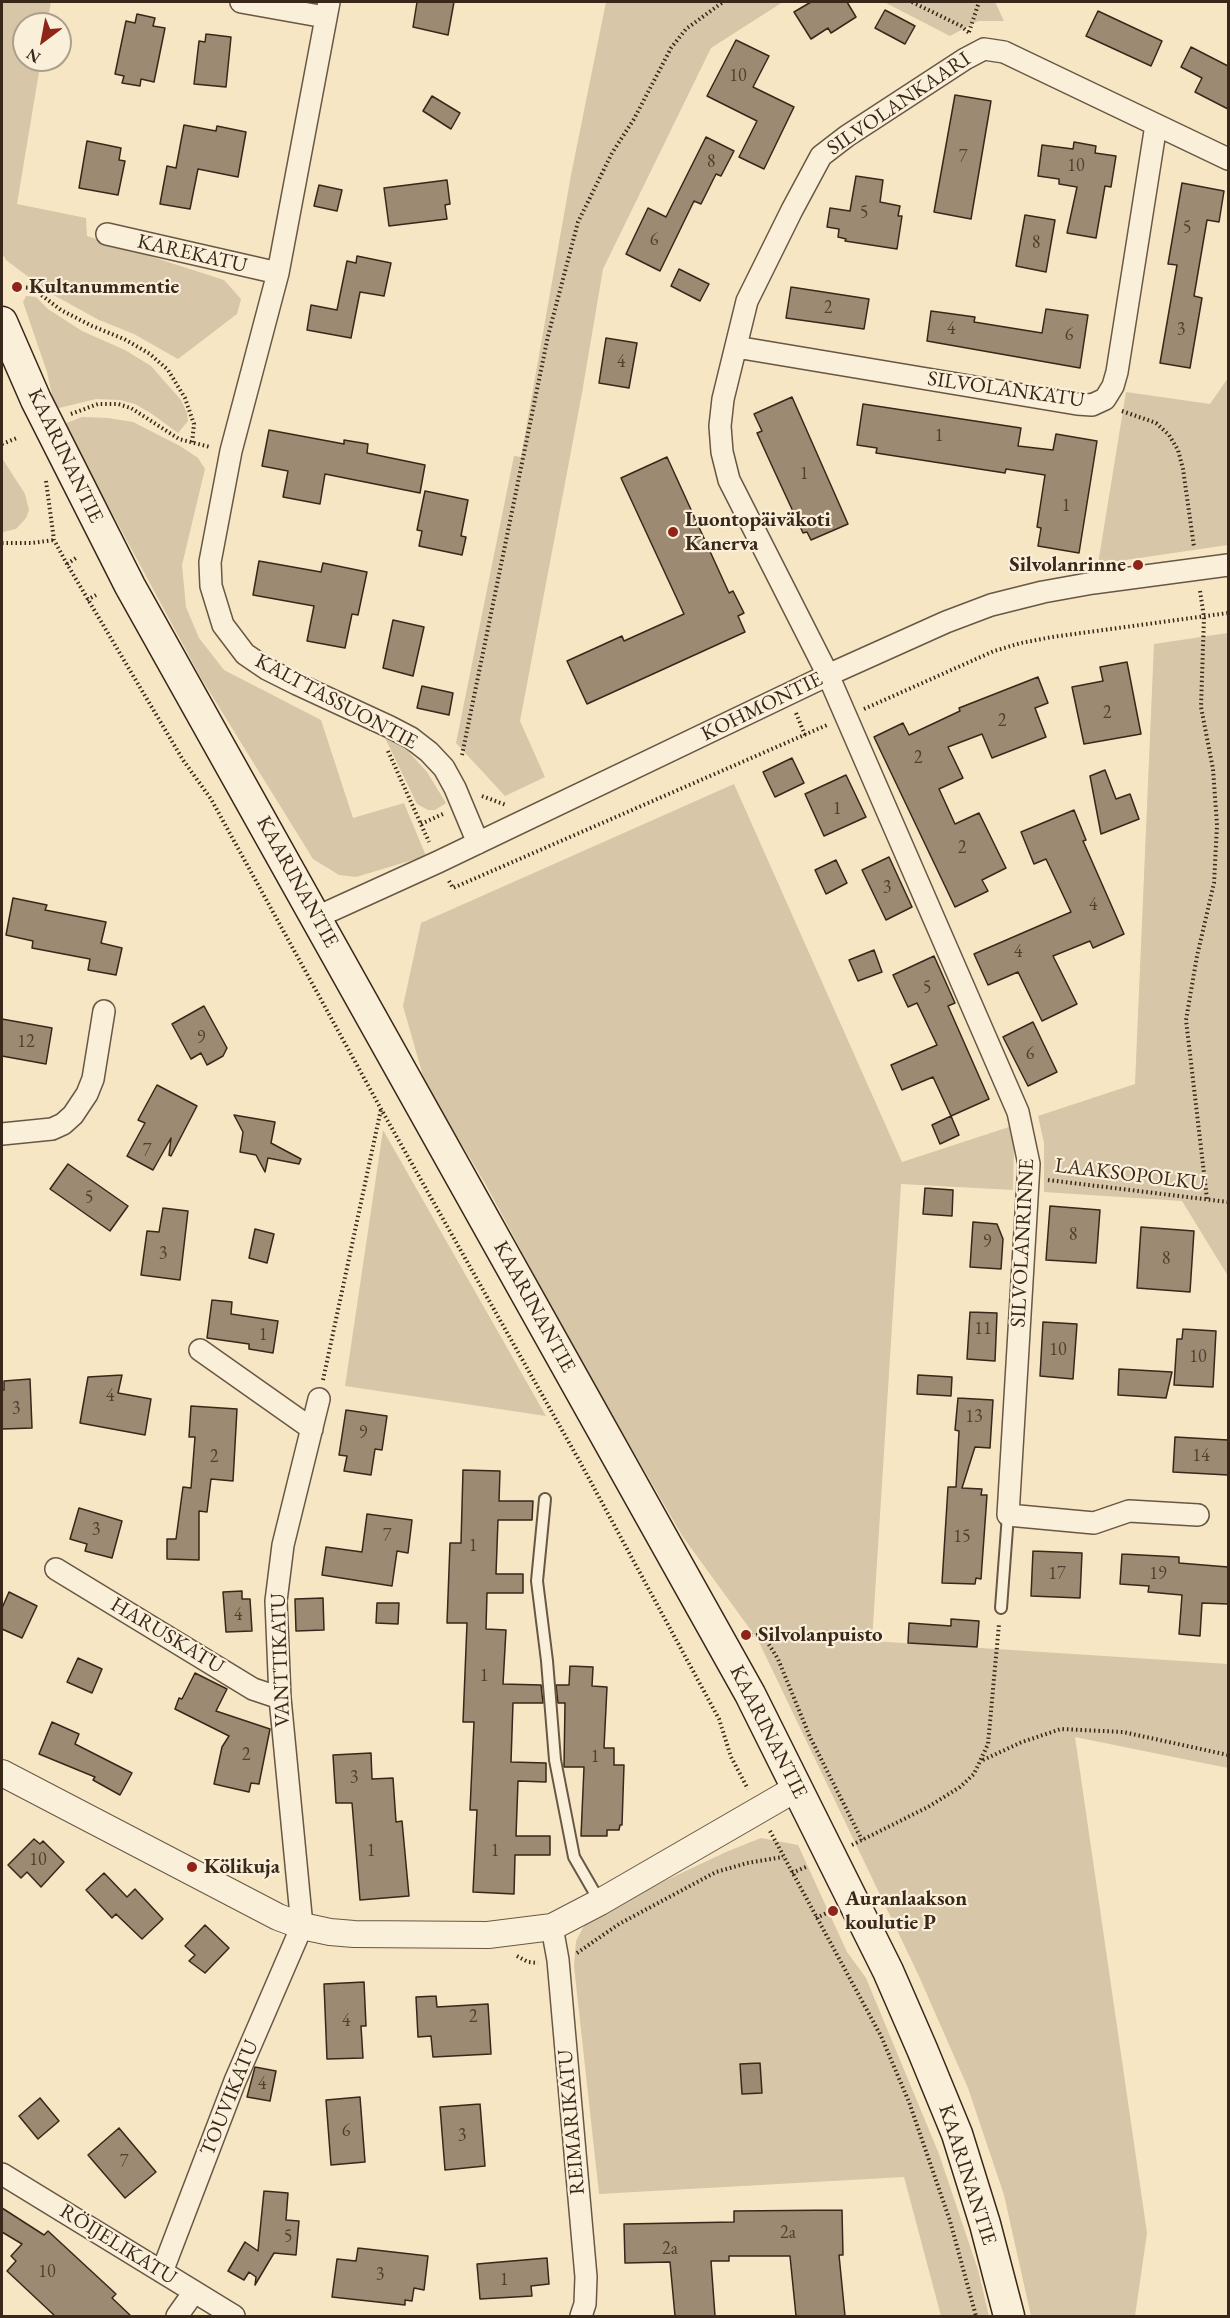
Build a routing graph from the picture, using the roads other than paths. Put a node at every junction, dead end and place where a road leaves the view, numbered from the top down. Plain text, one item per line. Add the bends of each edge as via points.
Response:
1 (241, 2) edge
2 (327, 9) edge
3 (1156, 125) junction
4 (1228, 159) edge
5 (107, 234) dead end
6 (278, 273) junction
7 (2, 322) edge
8 (736, 346) junction
9 (1228, 565) edge
10 (828, 675) junction
11 (478, 843) junction
12 (317, 917) junction
13 (104, 1011) dead end
14 (2, 1134) edge
15 (200, 1350) dead end
16 (319, 1398) road end
17 (312, 1429) junction
18 (545, 1499) dead end
19 (1008, 1515) junction
20 (1198, 1515) dead end
21 (56, 1569) dead end
22 (1001, 1608) road end
23 (280, 1698) junction
24 (2, 1773) edge
25 (797, 1788) junction
26 (600, 1902) junction
27 (302, 1926) junction
28 (552, 1927) junction
29 (2, 2174) edge
30 (162, 2272) junction
31 (194, 2292) junction
32 (177, 2316) edge
33 (234, 2316) edge
34 (581, 2316) edge
35 (1009, 2316) edge

1 - 2 street
2 - 6 street
3 - 4 street, SILVOLANKAARI
3 - 8 street, SILVOLANKAARI via 1004,52 984,49 946,70 821,156 747,302
3 - 8 street, SILVOLANKATU via 1117,372 1105,399 1092,405 1077,404
5 - 6 street, KAREKATU
6 - 11 street, KALTTASSUONTIE via 231,451 210,562 211,586 223,625 245,654 267,669 411,738 429,752 455,788
7 - 12 main road, KAARINANTIE via 36,400 127,580
8 - 10 street, SILVOLANKAARI via 720,426 729,480
9 - 10 street, KOHMONTIE via 1093,583 991,605
10 - 11 street, KOHMONTIE
10 - 19 street, SILVOLANRINNE via 1018,1112 1028,1151
11 - 12 street, KOHMONTIE
12 - 25 main road, KAARINANTIE via 750,1694
13 - 14 street via 93,1079 73,1115 52,1129
15 - 17 street
16 - 17 street, VANTTIKATU
17 - 23 street, VANTTIKATU via 278,1571
18 - 26 lane via 537,1581 555,1760 574,1857
19 - 20 street via 1094,1523 1129,1510
19 - 22 lane
21 - 23 street, HARUSKATU via 253,1689
23 - 27 street, VANTTIKATU
24 - 27 street via 256,1907
25 - 26 street
25 - 35 main road, KAARINANTIE via 888,1971 957,2134
26 - 28 street
27 - 28 street via 354,1934 488,1935
27 - 30 street, TOUVIKATU via 235,2081
28 - 34 street, REIMARIKATU via 586,2277
29 - 30 street, RÖIJELIKATU
30 - 31 street, RÖIJELIKATU
31 - 32 street
31 - 33 street, RÖIJELIKATU

